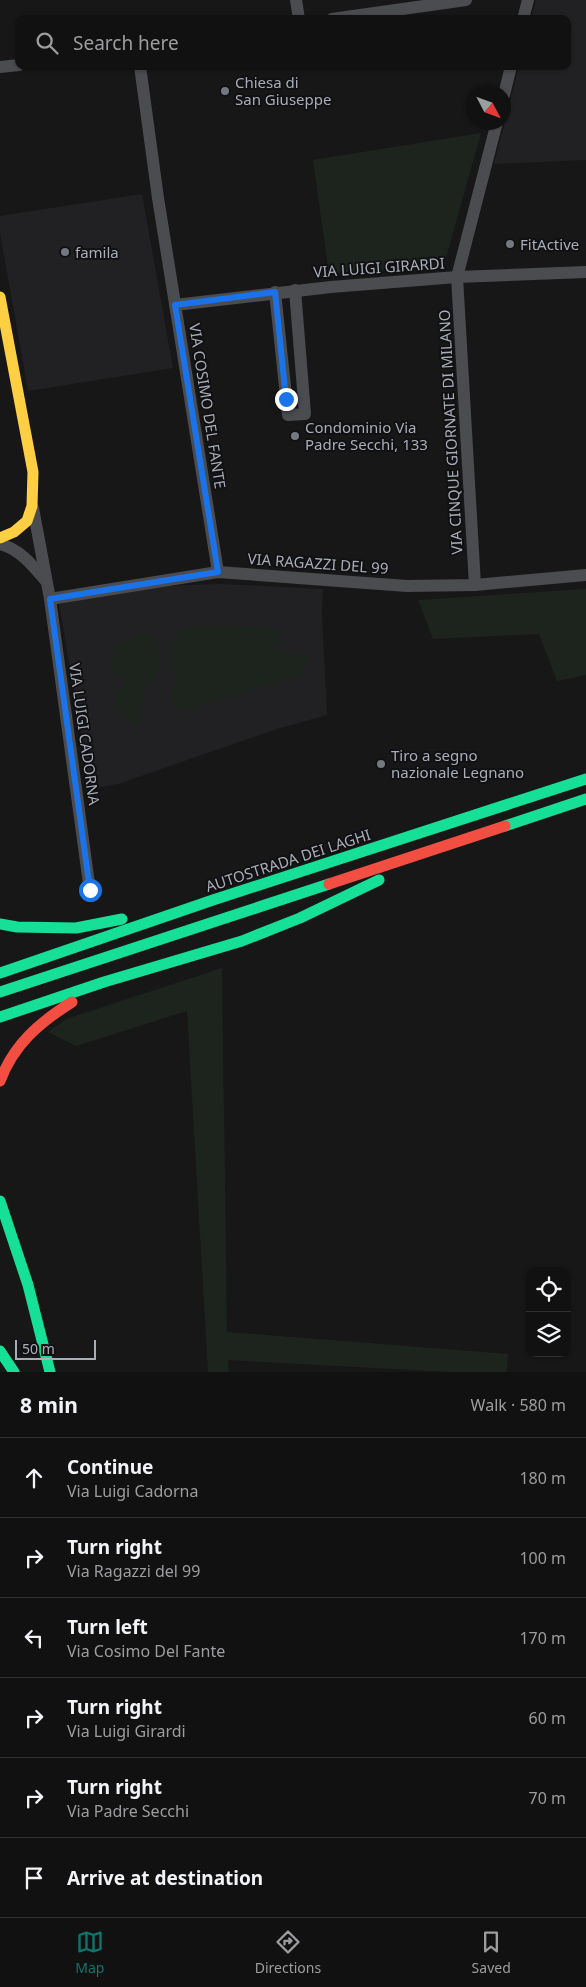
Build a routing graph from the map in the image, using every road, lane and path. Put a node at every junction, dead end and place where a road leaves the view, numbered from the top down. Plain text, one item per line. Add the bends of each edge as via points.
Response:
1 (296, 0) edge
2 (466, 0) edge
3 (528, 0) edge
4 (416, 4) edge
5 (298, 15) edge
6 (354, 15) edge
7 (524, 15) edge
8 (15, 65) edge
9 (0, 67) edge
10 (141, 70) edge
11 (510, 70) edge
12 (506, 85) edge
13 (494, 130) edge
14 (586, 272) edge
15 (457, 277) junction
16 (295, 290) junction
17 (275, 292) junction
18 (0, 297) edge
19 (175, 305) junction
20 (32, 506) junction
21 (0, 538) edge
22 (0, 544) edge
23 (218, 572) junction
24 (586, 575) edge
25 (47, 582) junction
26 (475, 585) junction
27 (50, 599) junction
28 (586, 779) edge
29 (586, 799) edge
30 (552, 810) junction
31 (424, 865) dead end
32 (388, 878) dead end
33 (90, 890) dead end
34 (213, 900) junction
35 (0, 924) edge
36 (180, 960) junction
37 (0, 972) edge
38 (0, 992) edge
39 (0, 1017) edge
40 (0, 1081) edge
41 (0, 1200) edge
42 (0, 1351) edge
43 (14, 1372) edge
44 (50, 1372) edge

1 - 5 street
2 - 4 street
3 - 7 street
4 - 6 street
8 - 9 street
10 - 19 street, VIA COSIMO DEL FANTE
11 - 12 street
13 - 15 street, VIA CINQUE GIORNATE DI MILANO
14 - 15 street, VIA LUIGI GIRARDI
15 - 16 street, VIA LUIGI GIRARDI
15 - 26 street, VIA CINQUE GIORNATE DI MILANO
16 - 17 street, VIA LUIGI GIRARDI
16 - 17 street via 305,414 288,415
17 - 19 street, VIA LUIGI GIRARDI
18 - 20 main road, VIA LUIGI CADORNA via 33,472
19 - 23 street, VIA COSIMO DEL FANTE
20 - 21 main road via 27,521
20 - 25 street, VIA LUIGI CADORNA
22 - 25 street via 19,553
23 - 26 street, VIA RAGAZZI DEL 99 via 407,586
23 - 27 street, VIA RAGAZZI DEL 99
24 - 26 street, VIA RAGAZZI DEL 99
25 - 27 street, VIA LUIGI CADORNA
27 - 33 street, VIA LUIGI CADORNA
28 - 34 main road, AUTOSTRADA DEI LAGHI
29 - 30 main road
30 - 31 main road
30 - 38 main road
32 - 36 main road via 242,941
34 - 35 main road via 76,928
34 - 37 main road, AUTOSTRADA DEI LAGHI
36 - 39 main road
36 - 40 main road via 78,998 51,1015 31,1030 14,1053
41 - 44 main road via 16,1241
42 - 43 main road

